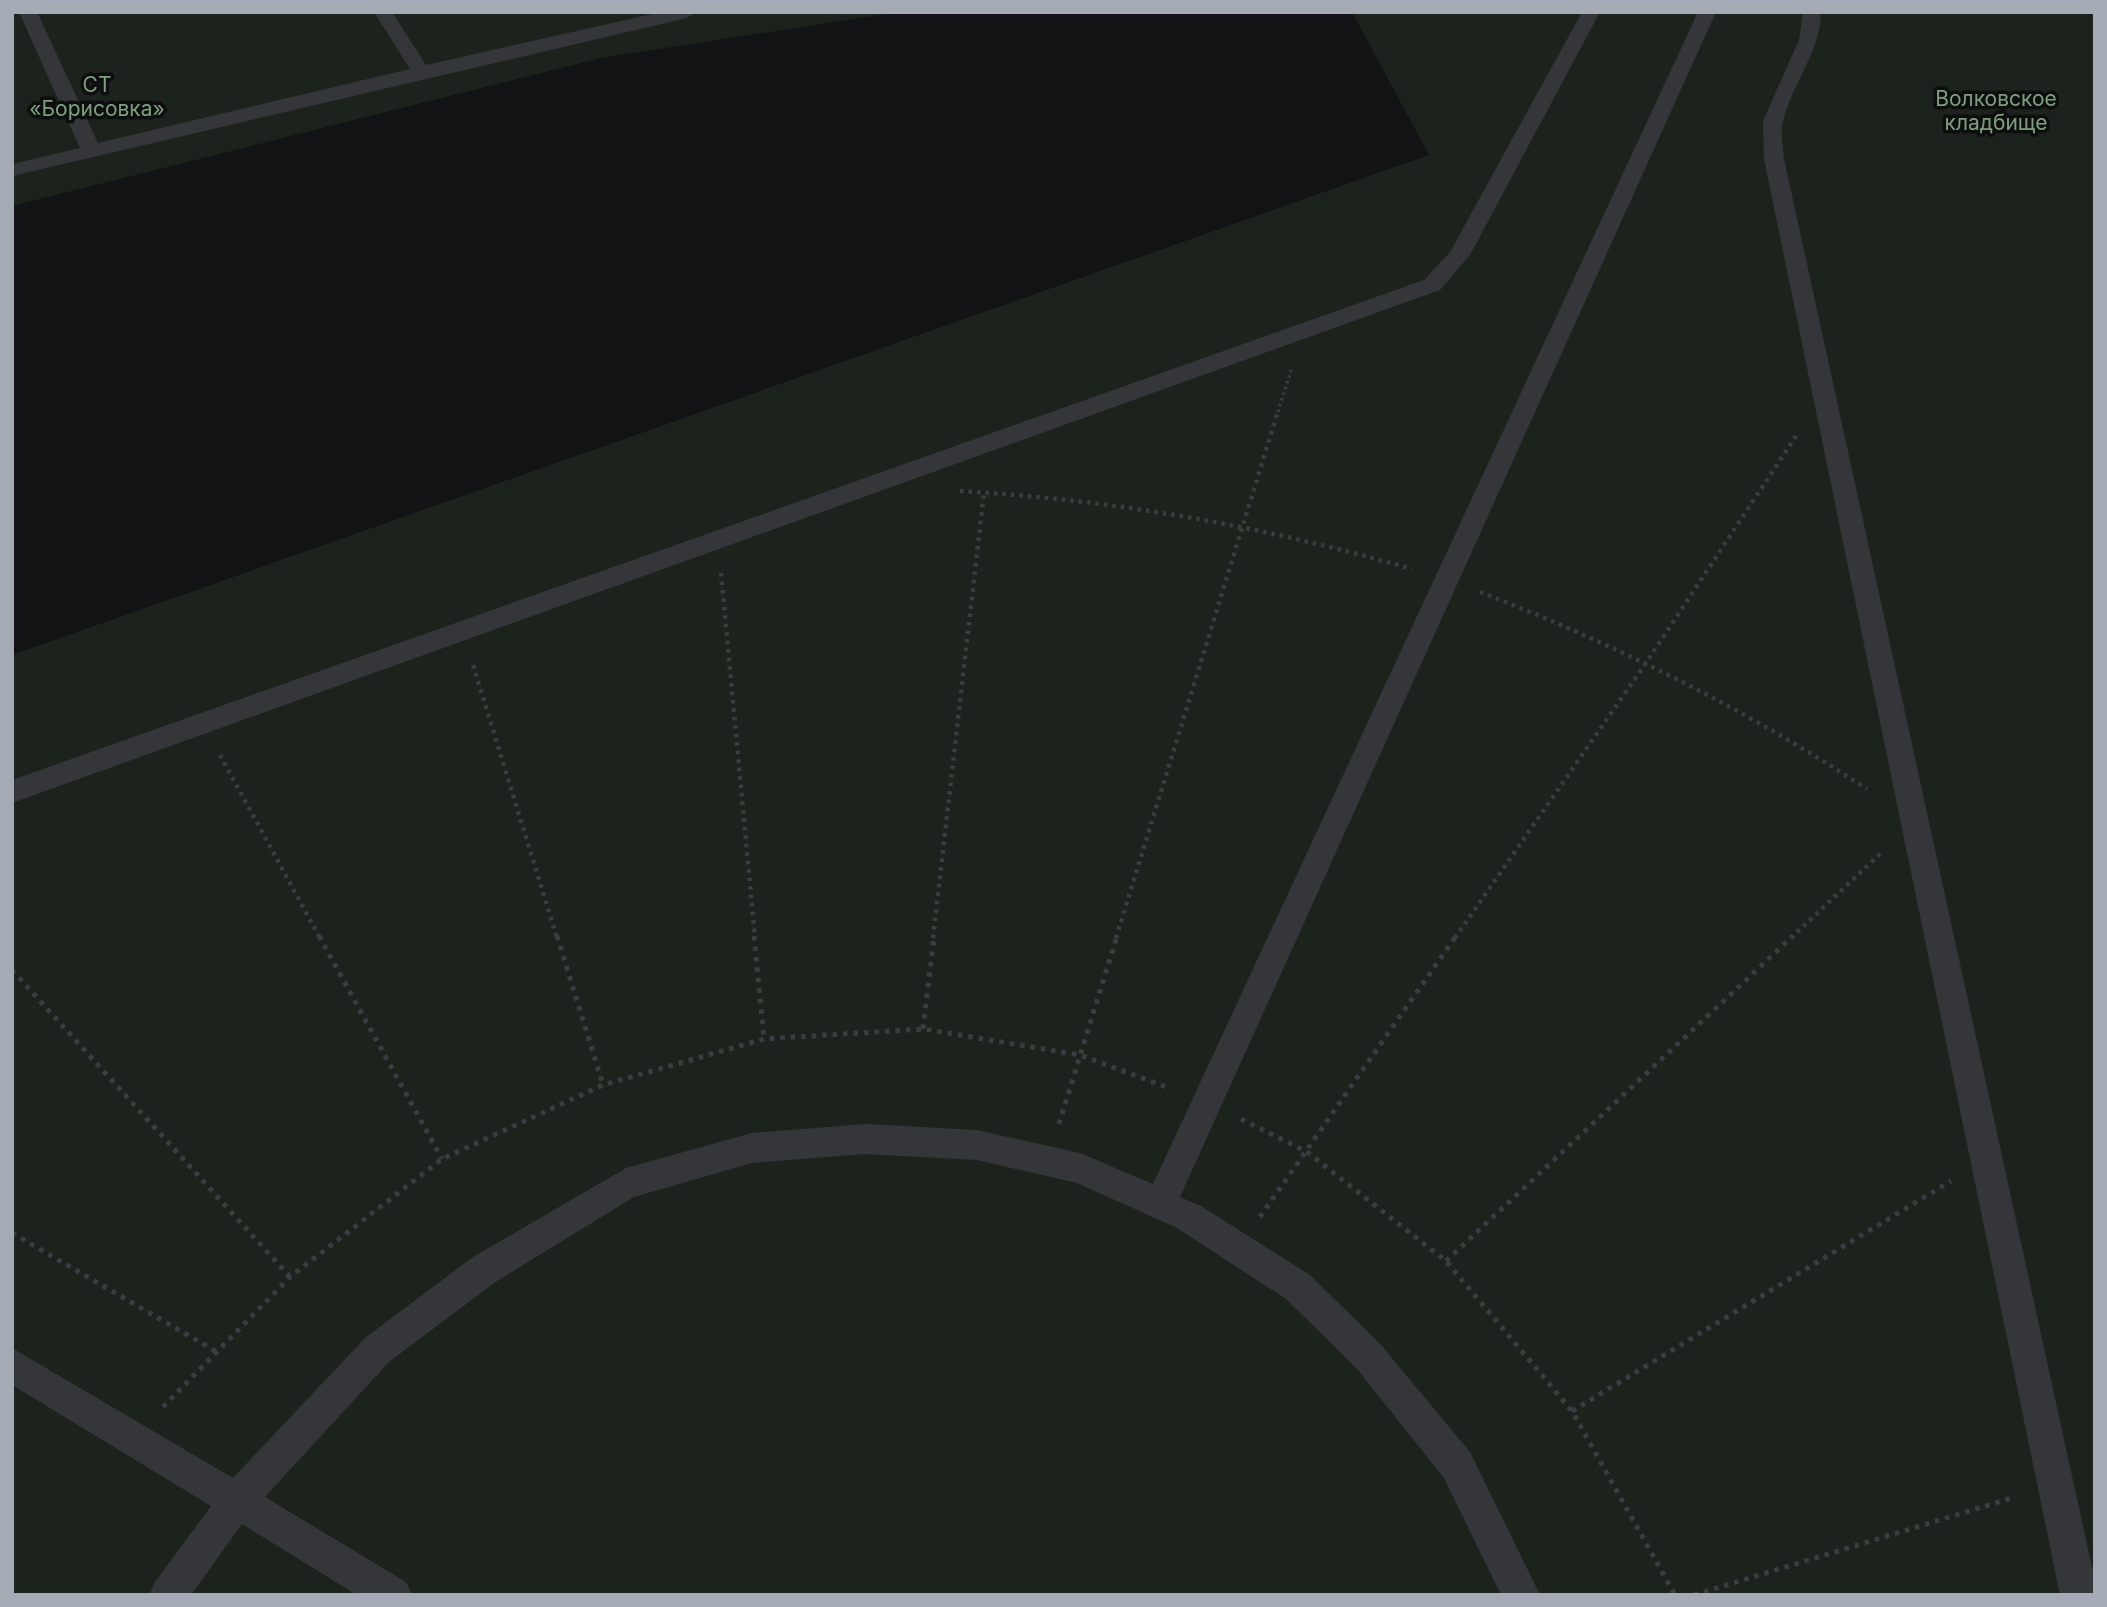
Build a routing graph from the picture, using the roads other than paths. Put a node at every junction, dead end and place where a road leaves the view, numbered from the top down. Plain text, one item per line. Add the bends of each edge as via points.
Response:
1 (28, 12) edge
2 (383, 12) edge
3 (687, 12) edge
4 (1591, 12) edge
5 (1707, 12) edge
6 (1812, 12) edge
7 (421, 72) junction
8 (91, 149) junction
9 (12, 170) edge
10 (12, 792) edge
11 (1160, 1205) junction
12 (12, 1365) edge
13 (237, 1500) junction
14 (168, 1595) edge
15 (393, 1595) edge
16 (1521, 1595) edge
17 (2079, 1595) edge

1 - 8 lane
2 - 7 lane
3 - 7 lane
4 - 10 lane via 1459,255 1432,285
5 - 11 lane
6 - 17 lane via 1796,71 1773,122 1774,159
7 - 8 lane
8 - 9 lane
11 - 13 lane via 1080,1168 977,1145 865,1139 752,1148 626,1184 485,1269 377,1350
11 - 16 lane via 1189,1217 1307,1296 1369,1357 1449,1454
12 - 13 lane
13 - 14 lane
13 - 15 lane

